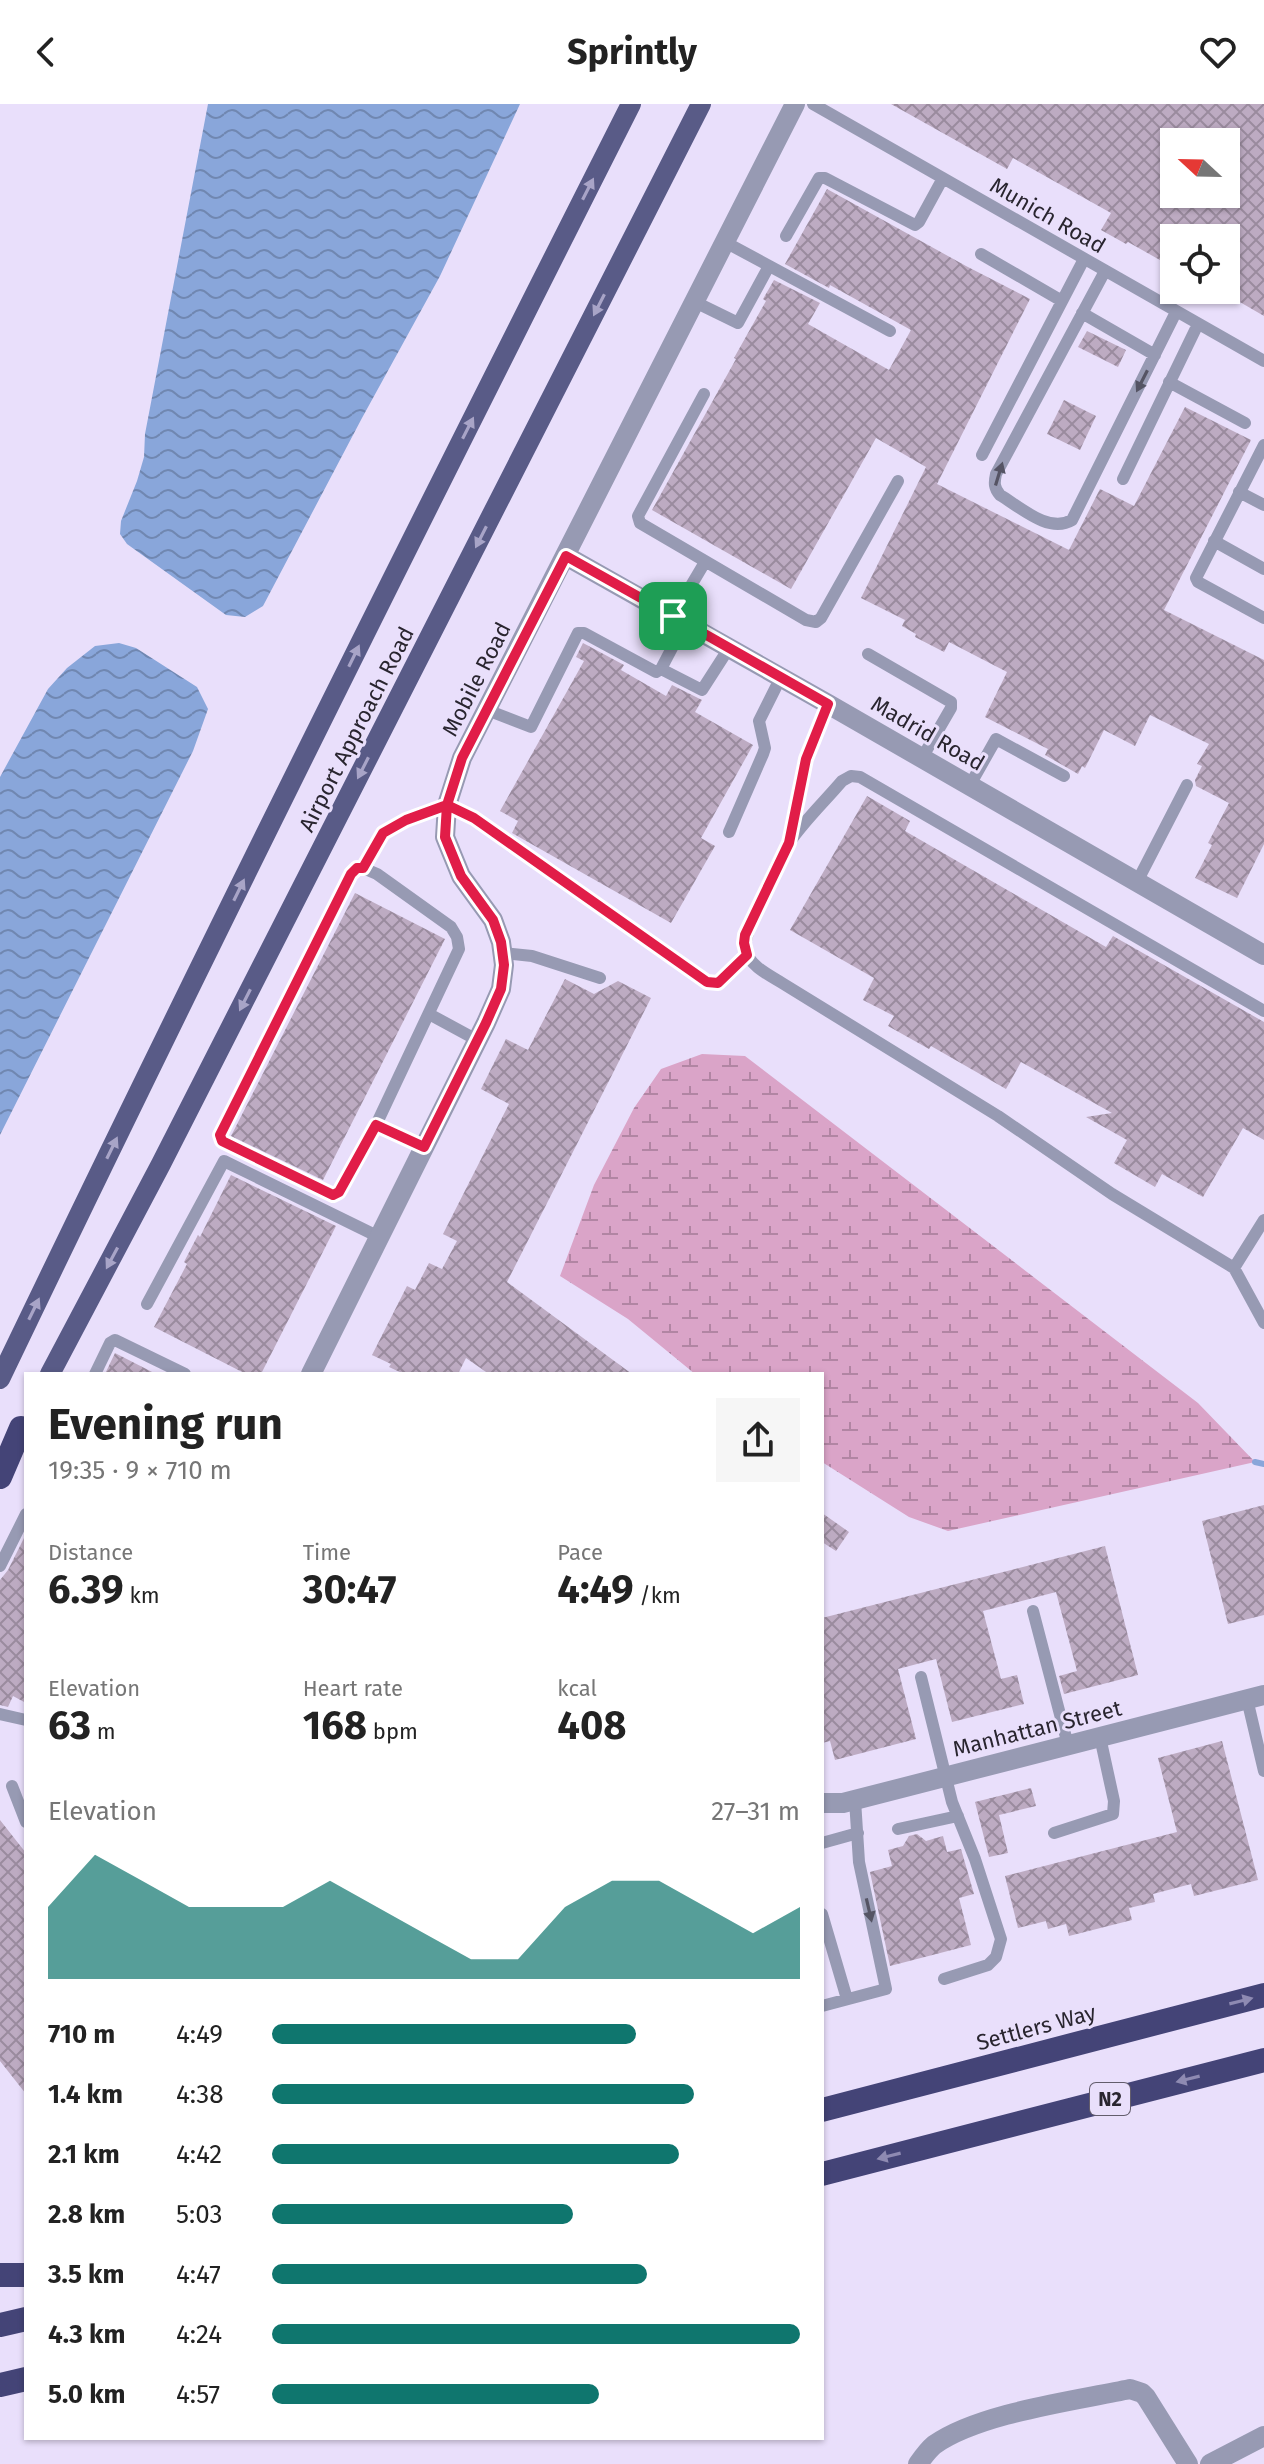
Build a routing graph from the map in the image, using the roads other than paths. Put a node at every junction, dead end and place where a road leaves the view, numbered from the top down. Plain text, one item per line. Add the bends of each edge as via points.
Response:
1 (631, 104) edge
2 (701, 104) edge
3 (795, 104) edge
4 (813, 104) edge
5 (943, 178) junction
6 (786, 236) dead end
7 (725, 242) junction
8 (981, 254) dead end
9 (1084, 259) junction
10 (769, 266) junction
11 (1105, 271) junction
12 (1062, 301) junction
13 (695, 302) junction
14 (1176, 312) junction
15 (1082, 313) junction
16 (1198, 324) junction
17 (890, 331) dead end
18 (1155, 355) junction
19 (1264, 361) edge
20 (1169, 382) junction
21 (704, 394) dead end
22 (1245, 423) dead end
23 (1264, 445) edge
24 (982, 455) dead end
25 (1123, 479) dead end
26 (898, 481) dead end
27 (1239, 492) junction
28 (1264, 505) edge
29 (1214, 541) junction
30 (566, 556) junction
31 (705, 562) junction
32 (1264, 569) edge
33 (1264, 618) edge
34 (679, 619) junction
35 (729, 648) junction
36 (868, 654) dead end
37 (661, 669) junction
38 (781, 677) junction
39 (828, 704) junction
40 (487, 710) junction
41 (922, 758) junction
42 (1064, 776) dead end
43 (970, 785) junction
44 (1187, 785) dead end
45 (447, 805) junction
46 (729, 832) dead end
47 (789, 843) junction
48 (363, 868) junction
49 (1137, 882) junction
50 (503, 953) junction
51 (747, 955) junction
52 (1264, 955) edge
53 (600, 978) dead end
54 (1264, 1011) edge
55 (429, 1014) junction
56 (477, 1040) junction
57 (376, 1125) junction
58 (424, 1147) junction
59 (1264, 1220) edge
60 (379, 1237) junction
61 (1234, 1268) junction
62 (147, 1304) dead end
63 (1264, 1323) edge
64 (51, 1372) edge
65 (96, 1372) edge
66 (181, 1372) edge
67 (312, 1372) edge
68 (0, 1379) edge
69 (24, 1424) edge
70 (0, 1469) edge
71 (0, 1477) edge
72 (24, 1518) edge
73 (0, 1566) edge
74 (1033, 1611) dead end
75 (921, 1677) dead end
76 (1255, 1697) edge
77 (0, 1714) edge
78 (24, 1720) edge
79 (1100, 1737) junction
80 (1068, 1745) junction
81 (1264, 1771) edge
82 (945, 1777) junction
83 (12, 1786) dead end
84 (855, 1800) junction
85 (824, 1803) edge
86 (958, 1816) junction
87 (24, 1817) edge
88 (898, 1829) dead end
89 (858, 1833) junction
90 (1054, 1833) dead end
91 (824, 1842) edge
92 (824, 1921) edge
93 (944, 1979) dead end
94 (1264, 1995) edge
95 (847, 1999) junction
96 (824, 2005) edge
97 (1057, 2048) junction
98 (1264, 2060) edge
99 (824, 2103) edge
100 (824, 2109) edge
101 (824, 2173) edge
102 (0, 2275) edge
103 (24, 2275) edge
104 (24, 2319) edge
105 (0, 2325) edge
106 (24, 2379) edge
107 (0, 2385) edge
108 (1264, 2436) edge
109 (918, 2464) edge
110 (1188, 2464) edge
111 (1210, 2464) edge

68 -> 1 main road, Airport Approach Road
2 -> 64 main road, Airport Approach Road
3 - 7 street, Mobile Road
4 - 5 lane, Munich Road
5 - 6 lane via 915,225 819,178
5 - 9 lane, Munich Road
7 - 10 lane
7 - 13 street, Mobile Road
8 - 12 lane
9 - 11 lane, Munich Road
9 - 12 lane
10 - 13 lane via 739,322
10 - 17 lane
11 - 14 lane, Munich Road
11 - 15 lane
12 - 24 lane
13 - 30 street, Mobile Road
14 - 16 lane, Munich Road
14 - 18 lane
15 - 18 lane
18 -> 15 lane via 1072,520 1048,523 1000,495 994,483
16 - 19 lane, Munich Road
16 - 20 lane
20 - 22 lane
20 - 25 lane
21 - 31 lane via 638,516 640,523
23 - 27 lane
26 - 31 lane via 816,622
27 - 28 lane
27 - 29 lane
29 - 32 lane
29 - 33 lane via 1196,580
30 - 34 street, Madrid Road
30 - 40 street, Mobile Road
31 - 34 lane
34 - 35 street, Madrid Road
34 - 37 lane
35 - 37 lane via 702,690
35 - 38 street, Madrid Road
36 - 41 lane via 951,702
37 - 40 lane via 651,670 581,632 531,727
38 - 39 street, Madrid Road
38 - 46 lane via 759,721 763,754
39 - 41 street, Madrid Road
39 - 47 lane via 806,759
40 - 45 street, Mobile Road via 462,758
41 - 43 street, Madrid Road
42 - 43 lane via 996,739
43 - 49 street, Madrid Road
44 - 49 lane
45 - 48 lane via 383,833
45 - 50 street, Mobile Road via 445,837 461,876 493,920
45 - 51 lane via 474,818 707,982 718,983
47 - 51 lane via 745,935
47 - 54 lane via 842,781 860,777
48 - 55 lane via 451,927 457,937 457,957
48 - 57 lane via 351,874 220,1138 336,1195
49 - 52 street, Madrid Road
50 - 53 lane via 532,956
50 - 56 street, Mobile Road via 501,989
51 - 61 lane via 782,983
55 - 56 lane
55 - 57 lane
56 - 58 street, Mobile Road
57 - 58 lane
58 - 60 street, Mobile Road
59 - 61 lane
60 - 62 lane via 224,1161
60 - 67 street, Mobile Road
61 - 63 lane
65 - 66 lane via 115,1340
69 - 70 main road
69 - 71 highway
72 - 73 lane
74 - 80 lane
75 - 82 lane
76 - 79 street, Manhattan Street
76 - 81 lane
77 - 78 lane
79 - 80 street, Manhattan Street
79 - 90 lane via 1113,1814
80 - 82 street, Manhattan Street
82 - 84 street, Manhattan Street
82 - 86 lane
83 - 87 lane
84 - 85 street, Manhattan Street
84 - 89 lane
86 - 88 lane
86 - 93 lane via 1001,1939 988,1965
89 - 91 lane
89 -> 95 lane via 859,1862 886,1989
92 - 95 lane
97 -> 94 highway, Settlers Way
95 - 96 lane
97 - 99 highway
97 - 100 highway, Settlers Way
98 -> 101 highway, N2
102 - 103 highway
104 - 105 highway
106 - 107 highway
108 - 111 street
109 - 110 street via 933,2446 1000,2416 1130,2389 1146,2397

